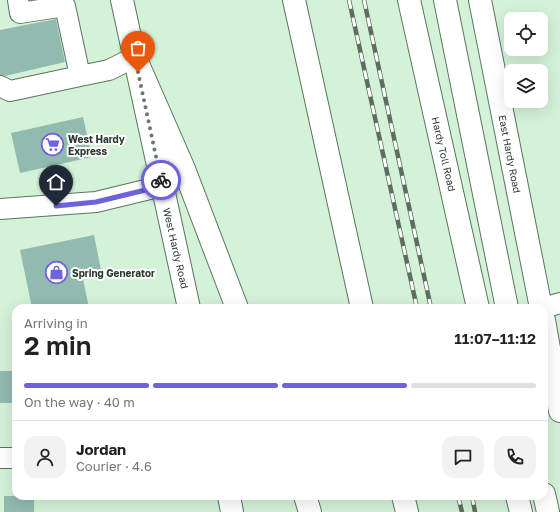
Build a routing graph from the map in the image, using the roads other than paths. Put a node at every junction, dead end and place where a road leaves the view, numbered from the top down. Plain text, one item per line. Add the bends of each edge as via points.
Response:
1 (18, 0) edge
2 (122, 0) edge
3 (294, 0) edge
4 (409, 0) edge
5 (445, 0) edge
6 (480, 0) edge
7 (0, 4) edge
8 (135, 57) junction
9 (80, 76) junction
10 (0, 86) edge
11 (162, 186) junction
12 (0, 209) edge
13 (560, 303) edge
14 (188, 304) edge
15 (235, 304) edge
16 (361, 304) edge
17 (477, 304) edge
18 (506, 304) edge
19 (541, 304) edge
20 (548, 306) edge
21 (548, 343) edge
22 (560, 411) edge
23 (0, 458) edge
24 (12, 458) edge
25 (230, 500) edge
26 (306, 500) edge
27 (404, 500) edge
28 (518, 500) edge
29 (545, 500) edge
30 (232, 512) edge
31 (310, 512) edge
32 (407, 512) edge
33 (521, 512) edge
34 (548, 512) edge

1 - 7 street
1 - 9 street via 20,13 65,6
2 - 8 main road, West Hardy Road
3 - 16 main road
4 - 17 main road, Hardy Toll Road
5 - 18 main road
6 - 19 main road, East Hardy Road
8 - 9 street via 109,70
8 - 11 main road, West Hardy Road
8 - 15 main road via 184,169
9 - 10 street via 10,91
11 - 12 street via 96,202
11 - 14 main road, West Hardy Road
13 - 20 street
21 - 22 main road
23 - 24 street
25 - 30 main road
26 - 31 main road
27 - 32 main road
28 - 33 main road
29 - 34 main road

